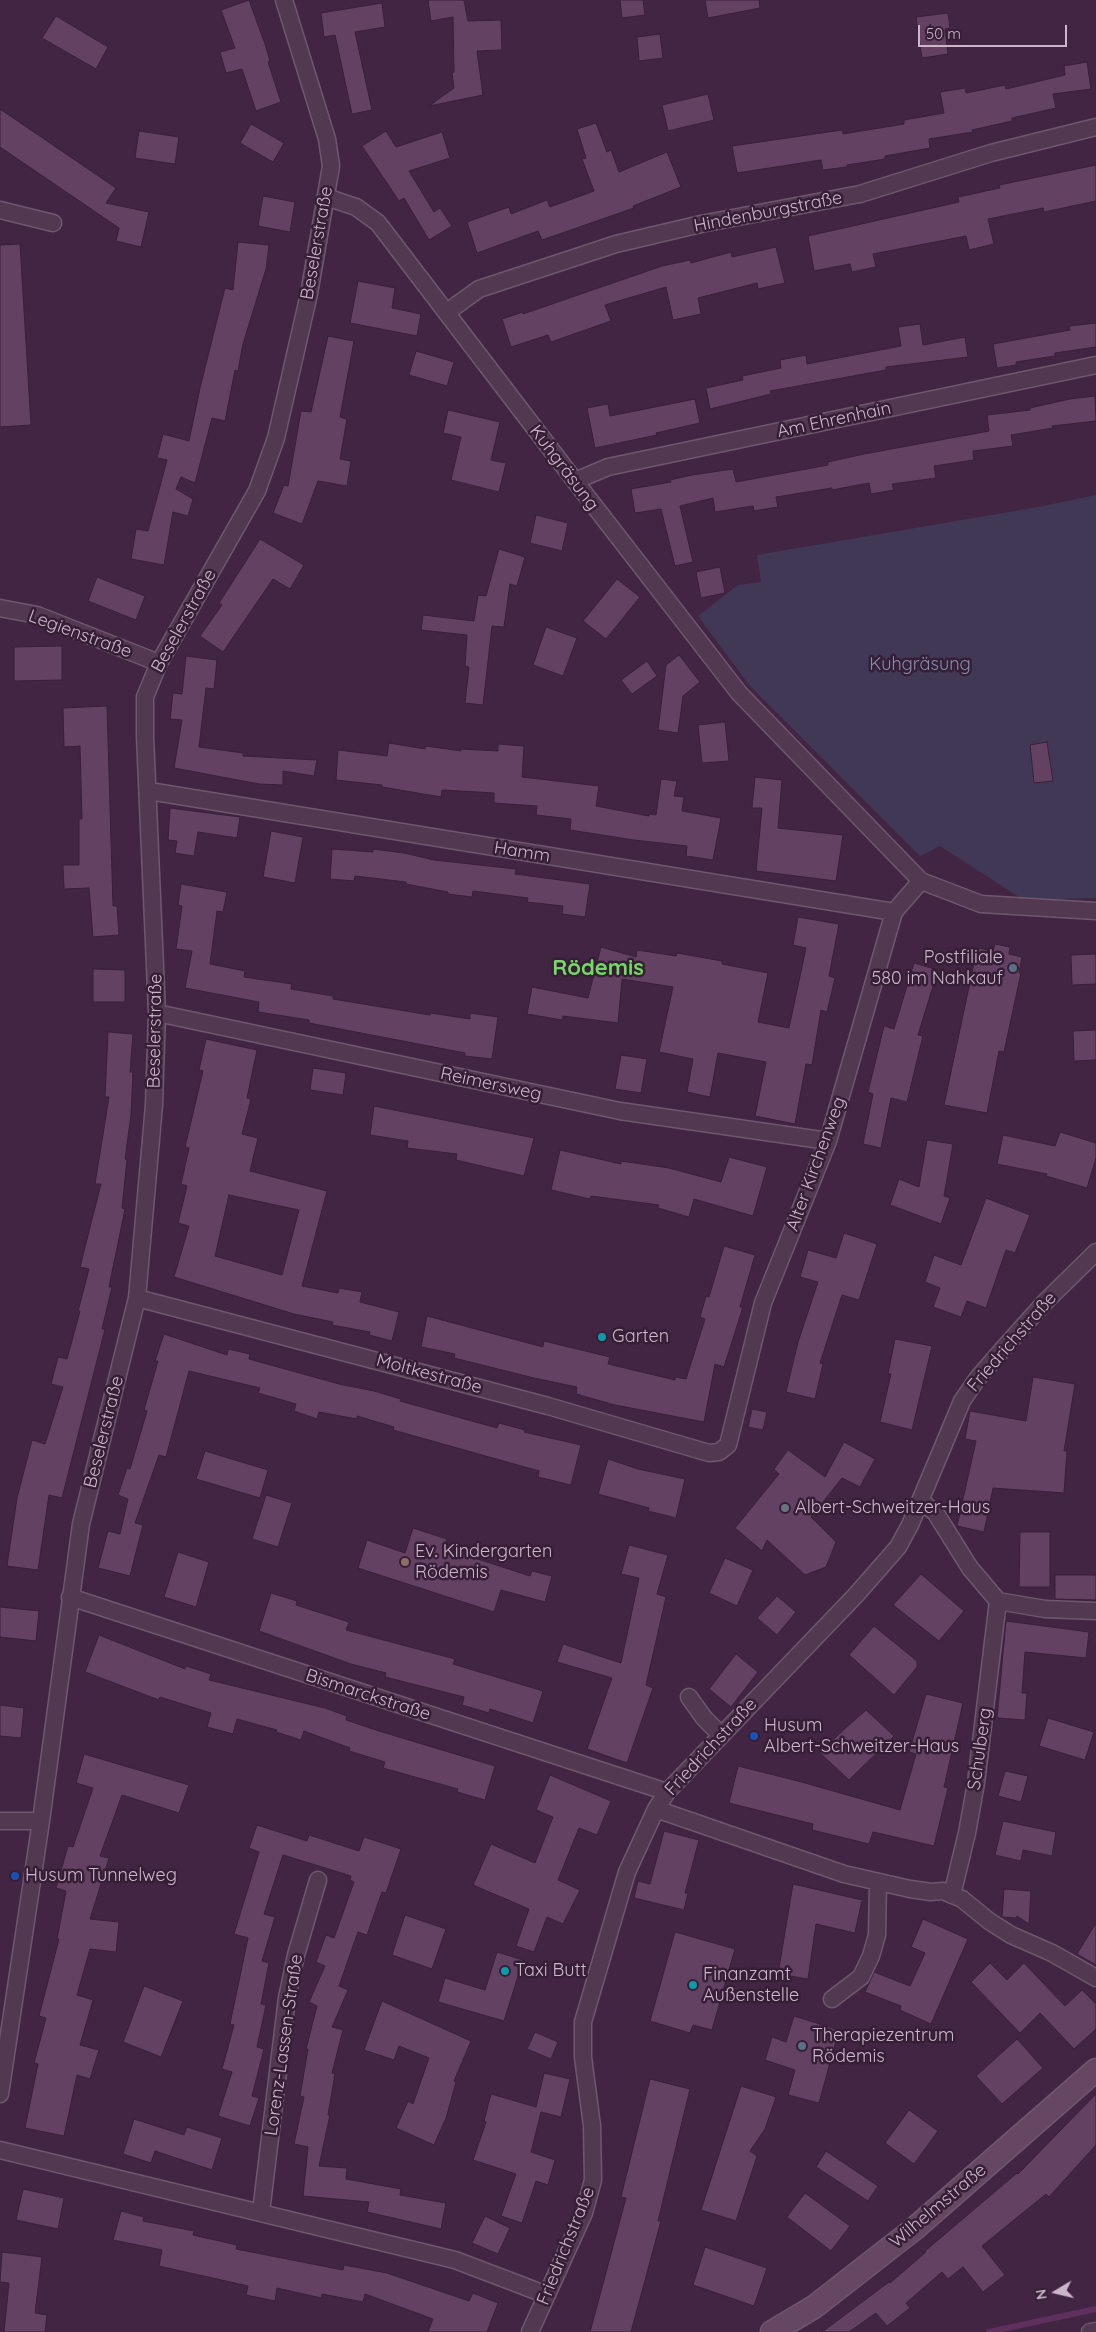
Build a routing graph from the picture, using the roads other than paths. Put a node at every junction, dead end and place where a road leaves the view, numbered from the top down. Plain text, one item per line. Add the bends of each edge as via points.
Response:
1 (284, 0) edge
2 (1096, 127) edge
3 (326, 197) junction
4 (0, 210) edge
5 (53, 223) dead end
6 (446, 312) junction
7 (1096, 365) edge
8 (574, 481) junction
9 (0, 608) edge
10 (159, 663) junction
11 (149, 791) junction
12 (922, 881) junction
13 (1096, 911) edge
14 (894, 912) junction
15 (157, 1013) junction
16 (828, 1141) junction
17 (1096, 1252) edge
18 (137, 1298) junction
19 (719, 1452) joint
20 (920, 1501) junction
21 (70, 1597) junction
22 (998, 1601) junction
23 (1096, 1611) edge
24 (690, 1697) dead end
25 (721, 1735) junction
26 (667, 1792) junction
27 (656, 1809) junction
28 (0, 1821) edge
29 (41, 1821) junction
30 (318, 1880) dead end
31 (878, 1883) junction
32 (952, 1895) junction
33 (1096, 1978) edge
34 (832, 2000) dead end
35 (1096, 2070) edge
36 (0, 2094) edge
37 (0, 2150) edge
38 (261, 2212) junction
39 (547, 2295) junction
40 (1096, 2331) edge
41 (530, 2332) edge
42 (772, 2332) edge
43 (1090, 2332) edge

1 - 3 street, Beselerstraße via 327,139 331,166
2 - 6 street, Hindenburgstraße via 991,153 860,194 701,224 616,244 479,289
3 - 6 street, Kuhgräsung via 356,207 378,222
3 - 10 street, Beselerstraße via 309,294 276,438 257,491
4 - 5 street
6 - 8 street, Kuhgräsung
7 - 8 street, Am Ehrenhain via 608,467
8 - 12 street, Kuhgräsung via 739,693
9 - 10 street, Legienstraße via 37,615
10 - 11 street, Beselerstraße via 145,697
11 - 14 street, Hamm
11 - 15 street, Beselerstraße
12 - 13 street, Kuhgräsung via 981,904
12 - 14 street, Alter Kirchenweg
14 - 16 street, Alter Kirchenweg
15 - 16 street, Reimersweg via 620,1111
15 - 18 street, Beselerstraße via 154,1105
16 - 19 street, Alter Kirchenweg via 764,1303 728,1446
17 - 20 street, Friedrichstraße via 1045,1302 977,1378 962,1401
18 - 19 street, Moltkestraße via 548,1406 709,1453
18 - 21 street, Beselerstraße via 81,1524
20 - 22 street via 935,1512 970,1568
20 - 25 street, Friedrichstraße via 898,1546 856,1595
21 - 26 street, Bismarckstraße
21 - 29 street, Beselerstraße
22 - 23 street via 1045,1609
22 - 32 street, Schulberg via 976,1782
24 - 25 street
25 - 26 street, Friedrichstraße
26 - 27 street, Friedrichstraße
27 - 31 street
27 - 39 street, Friedrichstraße via 627,1872 584,2015 583,2057 592,2126 593,2180 584,2213
28 - 29 street
29 - 36 street, Beselerstraße
30 - 38 street, Lorenz-Lassen-Straße via 287,1998
31 - 32 street via 943,1891
31 - 34 street via 877,1934 871,1956 861,1977
32 - 33 street via 1011,1935
35 - 42 street, Wilhelmstraße via 914,2229 814,2307
37 - 38 street
38 - 39 street via 455,2260
39 - 41 street, Friedrichstraße
40 - 43 street

